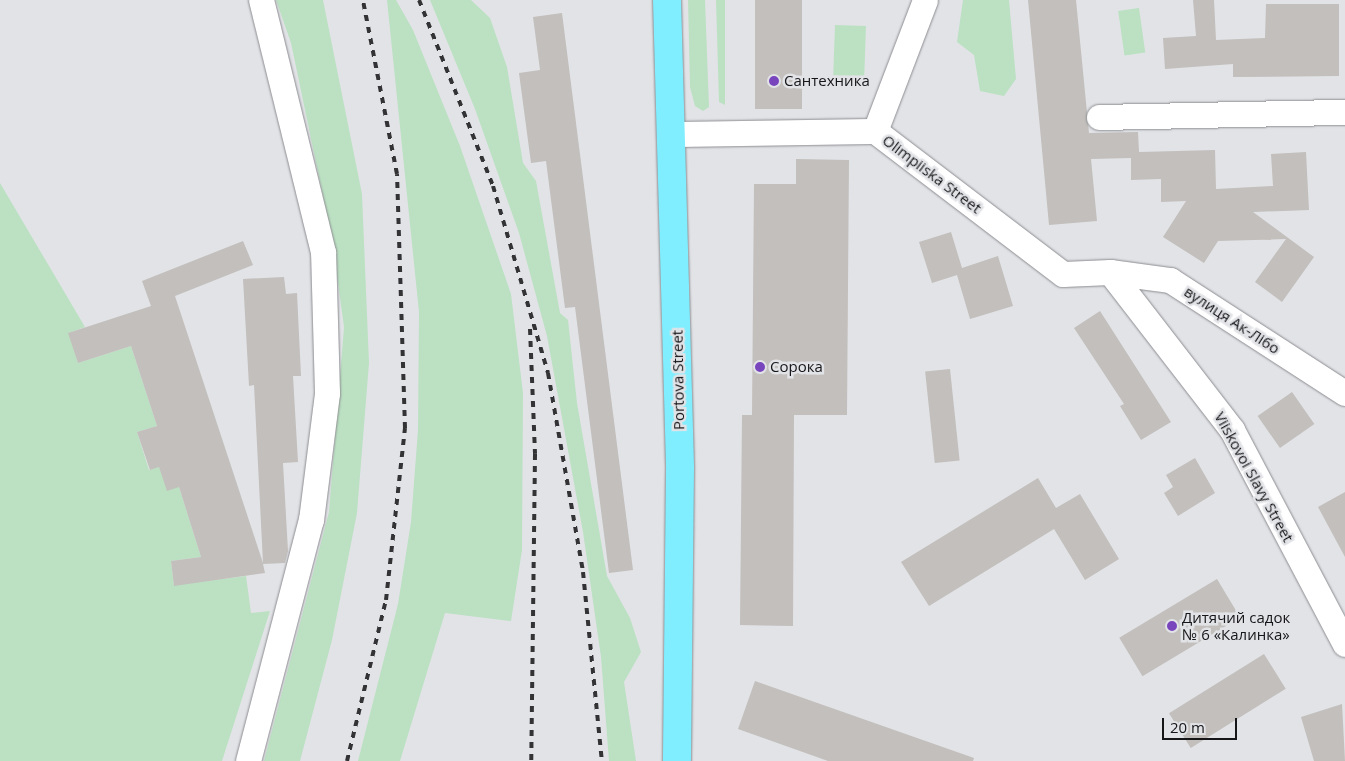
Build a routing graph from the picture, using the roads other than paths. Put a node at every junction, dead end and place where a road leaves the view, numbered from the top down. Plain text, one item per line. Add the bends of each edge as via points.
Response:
1 (260, 0) edge
2 (667, 0) edge
3 (925, 0) edge
4 (1345, 112) edge
5 (1099, 117) dead end
6 (875, 131) junction
7 (674, 134) junction
8 (1110, 272) junction
9 (1345, 393) edge
10 (1345, 644) edge
11 (248, 761) edge
12 (677, 761) edge

1 - 11 street via 322,252 327,393 311,520
2 - 7 main road, Portova Street
3 - 6 street
4 - 5 street
6 - 7 street, Olimpiiska Street
6 - 8 street, Olimpiiska Street via 1063,274
7 - 12 main road, Portova Street via 680,469
8 - 9 street, вулиця Ак-Лібо via 1170,280
8 - 10 street, Viiskovoi Slavy Street via 1232,430

